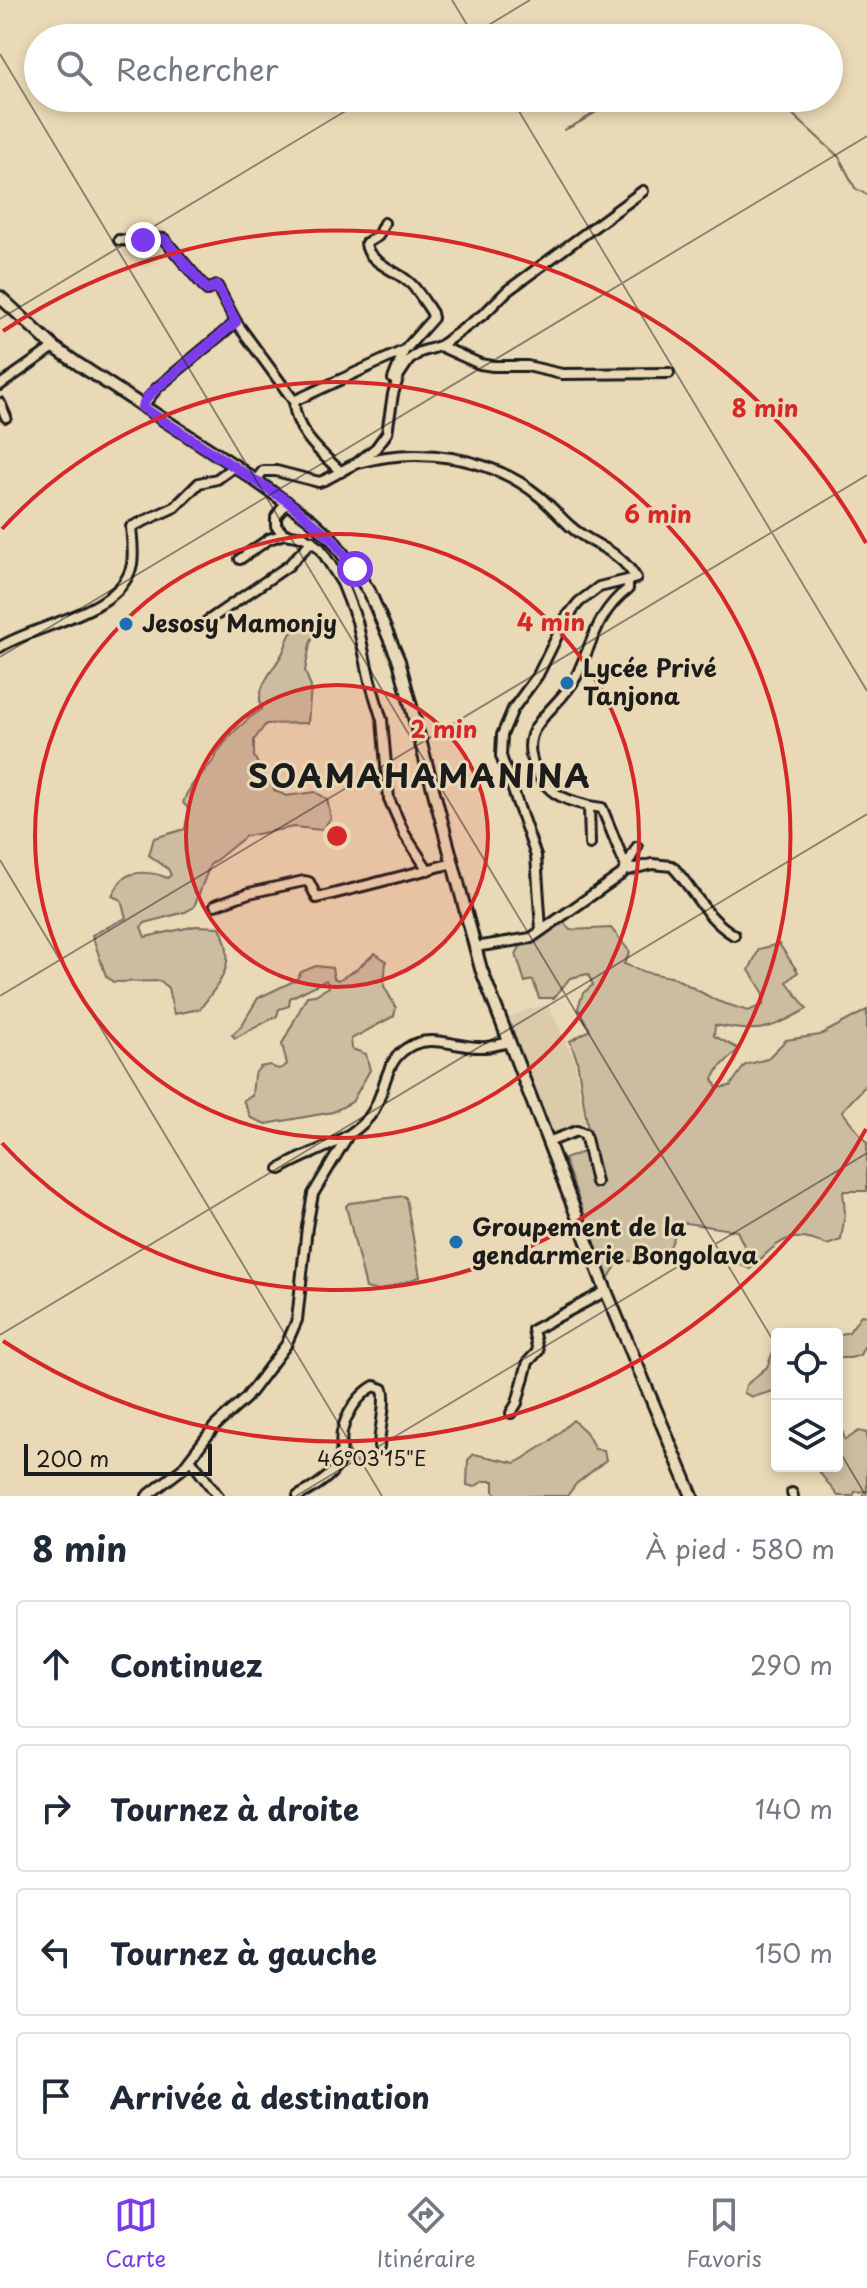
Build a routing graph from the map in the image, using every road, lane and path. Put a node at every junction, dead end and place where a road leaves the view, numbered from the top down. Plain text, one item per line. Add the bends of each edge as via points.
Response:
1 (643, 191) dead end
2 (384, 223) dead end
3 (119, 240) dead end
4 (0, 297) edge
5 (236, 322) junction
6 (440, 346) junction
7 (54, 347) junction
8 (404, 351) junction
9 (669, 373) dead end
10 (0, 385) edge
11 (393, 394) junction
12 (294, 401) junction
13 (0, 403) edge
14 (142, 407) junction
15 (6, 417) dead end
16 (356, 464) junction
17 (235, 466) junction
18 (341, 472) junction
19 (256, 480) junction
20 (287, 501) junction
21 (284, 534) junction
22 (312, 541) junction
23 (240, 559) dead end
24 (628, 582) junction
25 (206, 622) dead end
26 (0, 647) edge
27 (589, 806) junction
28 (590, 844) dead end
29 (637, 847) dead end
30 (453, 863) junction
31 (625, 869) junction
32 (428, 870) junction
33 (215, 905) dead end
34 (541, 929) junction
35 (734, 935) dead end
36 (475, 947) junction
37 (509, 1042) junction
38 (346, 1139) junction
39 (548, 1142) junction
40 (280, 1169) dead end
41 (596, 1182) dead end
42 (606, 1291) junction
43 (511, 1413) dead end
44 (379, 1447) dead end
45 (190, 1459) junction
46 (147, 1496) edge
47 (218, 1496) edge
48 (298, 1496) edge
49 (692, 1496) edge

1 - 6 street
2 - 8 street via 366,250 412,283 433,318
3 - 5 street via 164,239 207,290 217,286
4 - 7 main road
5 - 12 street
5 - 14 street via 147,397
6 - 9 street via 493,366 562,374
6 - 11 street via 409,360
7 - 10 street
7 - 14 main road
8 - 11 street via 392,381
8 - 12 street
11 - 16 street via 387,433
12 - 18 street via 295,417 313,445
13 - 15 street
14 - 17 main road
16 - 18 street
16 - 24 street via 442,456 507,474 539,495 581,535 613,552 636,578
17 - 19 main road
17 - 26 street via 217,479 199,483 175,507 131,527 132,566 117,592
18 - 19 street via 319,482 263,471
19 - 20 main road
20 - 21 street via 276,517
20 - 30 main road via 332,539 383,619
21 - 22 street
21 - 23 street
22 - 25 street via 288,566
22 - 32 street via 331,562 357,621 382,720 389,799
24 - 27 street via 628,589 597,623 568,692 529,739 532,761 552,791
24 - 34 street via 599,587 579,602 502,735 501,756 536,856
27 - 28 street
27 - 31 street via 602,808
29 - 31 street
30 - 32 street
30 - 36 main road
31 - 34 street
31 - 35 street via 672,866 703,910
32 - 33 street via 317,898 304,881
34 - 36 street via 531,938
36 - 37 main road
37 - 38 street via 480,1048 422,1042 406,1048 393,1062 377,1106
37 - 39 main road
38 - 40 street
38 - 45 street via 313,1194 297,1320 286,1345
39 - 41 street via 577,1131 585,1134
39 - 42 main road
42 - 43 street via 533,1330 538,1351 528,1362
42 - 49 main road
44 - 48 street via 386,1398 383,1389 374,1386 363,1392 350,1412 338,1465
45 - 46 street
45 - 47 street

